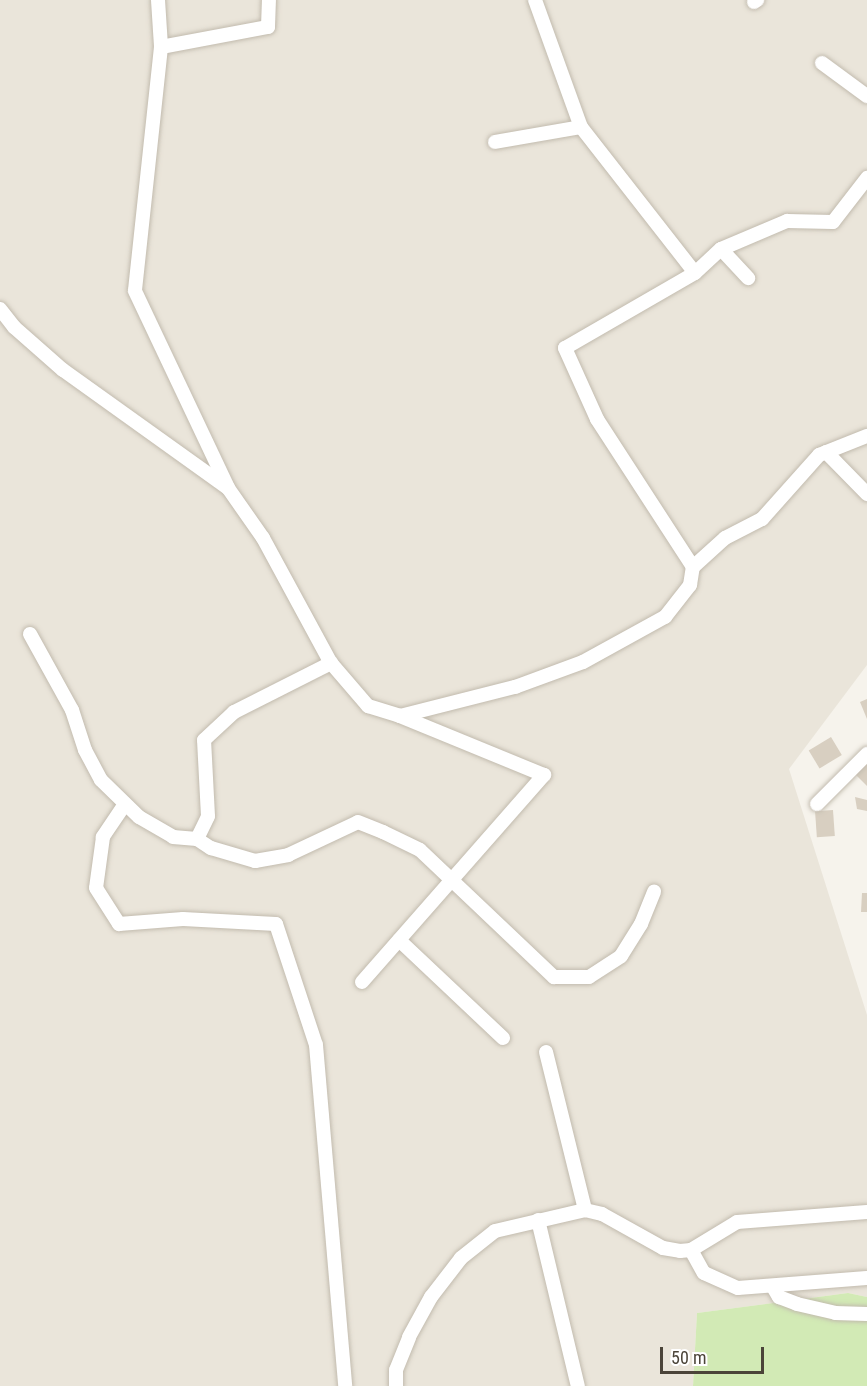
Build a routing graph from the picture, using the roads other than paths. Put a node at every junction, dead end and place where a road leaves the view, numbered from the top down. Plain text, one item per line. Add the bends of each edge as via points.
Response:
1 (158, 0) edge
2 (269, 0) edge
3 (535, 0) edge
4 (161, 47) junction
5 (822, 63) dead end
6 (867, 96) edge
7 (581, 127) junction
8 (495, 142) dead end
9 (867, 178) edge
10 (721, 249) junction
11 (695, 273) junction
12 (748, 278) dead end
13 (0, 309) edge
14 (867, 435) edge
15 (826, 452) junction
16 (228, 488) junction
17 (867, 494) edge
18 (693, 567) junction
19 (30, 634) dead end
20 (331, 663) junction
21 (400, 716) junction
22 (867, 754) edge
23 (125, 804) junction
24 (817, 804) dead end
25 (197, 838) junction
26 (454, 879) junction
27 (654, 892) dead end
28 (399, 940) junction
29 (362, 982) dead end
30 (503, 1038) dead end
31 (546, 1052) dead end
32 (585, 1210) junction
33 (867, 1212) edge
34 (538, 1220) junction
35 (691, 1250) junction
36 (867, 1278) edge
37 (773, 1287) junction
38 (867, 1314) edge
39 (345, 1386) edge
40 (396, 1386) edge
41 (578, 1386) edge

1 - 4 street
2 - 4 street via 268,27
3 - 7 street
4 - 16 street via 135,291
5 - 6 street
7 - 8 street
7 - 11 street
9 - 10 street via 833,222 787,221
10 - 11 street
10 - 12 street
11 - 18 street via 565,348 597,419
13 - 16 street via 14,327 63,370
14 - 15 street
15 - 17 street
15 - 18 street via 762,519 725,538
16 - 20 street via 264,538
18 - 21 street via 690,585 664,617 583,662 515,687
19 - 23 street via 72,710 85,750 101,780
20 - 21 street via 368,706
20 - 25 street via 234,712 204,740 208,816
21 - 26 street via 544,775
22 - 24 street
23 - 25 street via 173,837
23 - 39 street via 103,837 96,888 119,924 183,919 276,924 316,1045
25 - 26 street via 211,848 255,861 288,855 358,822 420,850
26 - 27 street via 554,977 589,977 621,956 641,924
26 - 28 street
28 - 29 street
28 - 30 street
31 - 32 street
32 - 34 street
32 - 35 street via 602,1214 663,1248
33 - 35 street via 737,1222
34 - 40 street via 495,1231 461,1258 431,1297 409,1336 396,1370
34 - 41 street
35 - 37 street via 704,1273 720,1283 738,1288
36 - 37 street
37 - 38 street via 779,1297 797,1304 835,1313

